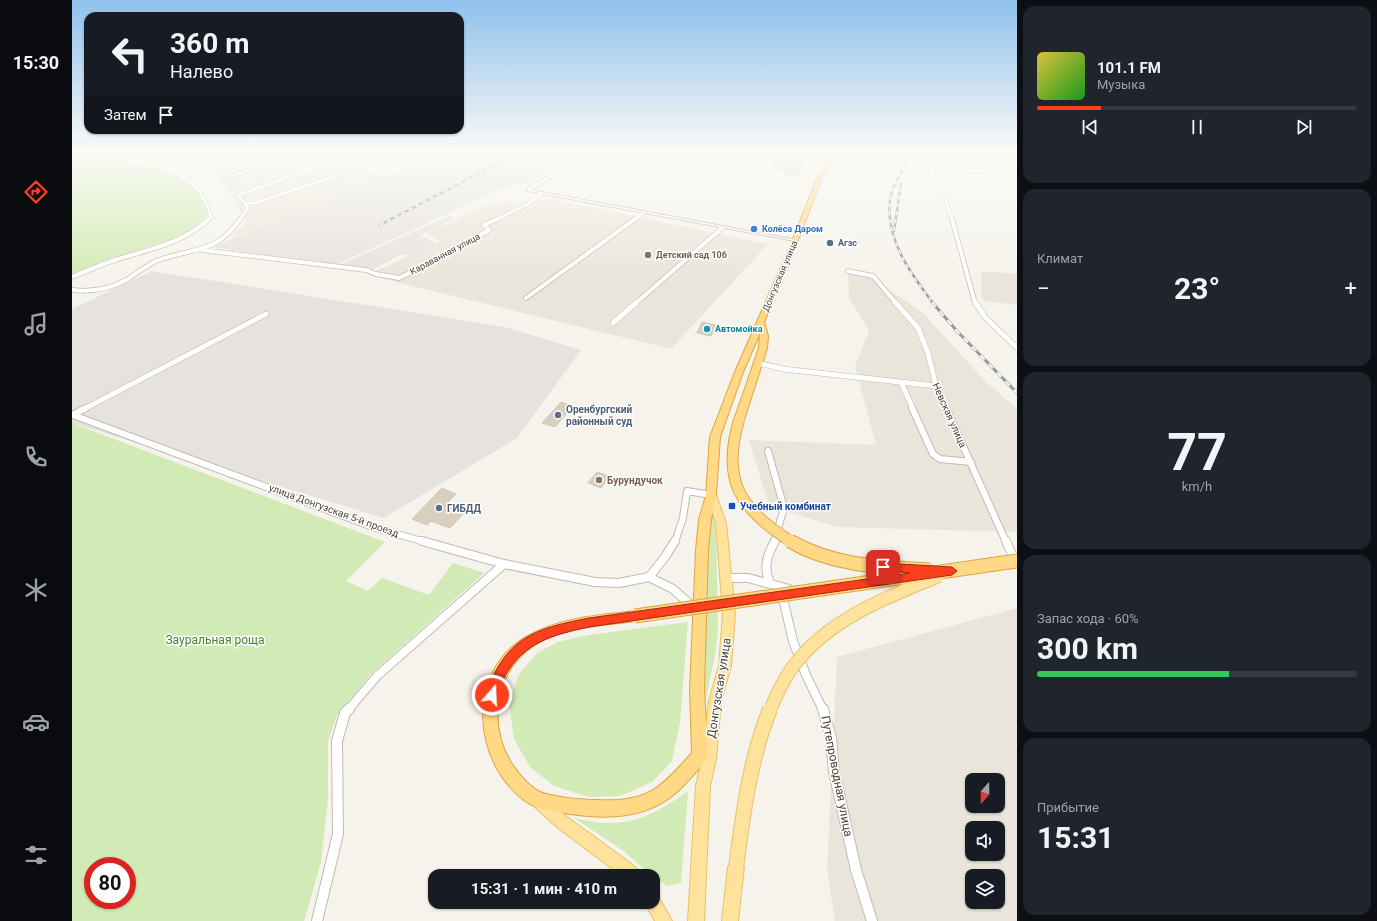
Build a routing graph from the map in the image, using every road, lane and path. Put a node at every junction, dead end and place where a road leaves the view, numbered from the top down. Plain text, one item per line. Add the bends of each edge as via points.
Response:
1 (203, 196) edge
2 (240, 196) edge
3 (276, 196) edge
4 (538, 196) edge
5 (557, 196) edge
6 (812, 196) edge
7 (945, 196) edge
8 (245, 203) junction
9 (255, 203) junction
10 (247, 209) junction
11 (643, 213) junction
12 (722, 228) junction
13 (795, 240) junction
14 (202, 250) junction
15 (848, 271) dead end
16 (72, 277) edge
17 (72, 290) edge
18 (526, 298) dead end
19 (266, 314) dead end
20 (761, 323) junction
21 (613, 324) dead end
22 (1017, 348) edge
23 (758, 363) junction
24 (901, 382) junction
25 (936, 386) junction
26 (72, 415) edge
27 (768, 451) dead end
28 (971, 462) junction
29 (711, 495) junction
30 (1017, 561) edge
31 (504, 564) junction
32 (1017, 565) edge
33 (952, 571) junction
34 (649, 577) junction
35 (726, 578) junction
36 (770, 583) junction
37 (781, 589) junction
38 (699, 615) junction
39 (700, 756) junction
40 (703, 786) junction
41 (537, 799) junction
42 (626, 869) edge
43 (656, 909) edge
44 (317, 921) edge
45 (664, 921) edge
46 (696, 921) edge
47 (730, 921) edge
48 (872, 921) edge

1 - 16 street via 211,217 196,231 171,243
2 - 8 street
3 - 9 street
4 - 14 street, Караванная улица via 528,204 484,225 489,230 475,239 399,278 366,270
5 - 11 street
6 - 13 highway, Донгузская улица
7 - 22 street via 972,300 976,308
8 - 9 street
8 - 10 street
9 - 10 street
10 - 14 street via 224,238
11 - 12 street
11 - 18 street
12 - 13 street
12 - 21 street
13 - 20 highway, Донгузская улица
14 - 17 street via 155,262 113,286 94,290
15 - 25 street, Невская улица via 873,276 910,317 918,328 928,353
19 - 26 street
20 - 23 highway via 764,336
20 - 29 highway, Донгузская улица via 715,436
23 - 24 street via 783,369
23 - 33 highway, bridge via 739,420 730,462 735,483 748,506 781,535 823,557 867,566
24 - 25 street
24 - 28 street via 933,454 940,459
25 - 28 street, Невская улица
26 - 31 street, улица Донгузская 5-й проезд via 372,527
27 - 36 street via 784,508 777,537 768,553 765,573
28 - 32 street, Невская улица
29 - 34 street via 687,492 686,515 677,540 666,558
29 - 35 main road, Донгузская улица via 721,523
29 - 38 highway, Донгузская улица via 704,535
30 - 33 highway, bridge
31 - 34 street, улица Донгузская 5-й проезд via 595,582 619,584
31 - 44 street via 377,676 345,713 336,741 338,834
32 - 37 street via 815,592
33 - 41 highway, bridge via 635,616 555,630 537,637 515,653 499,674 490,703 489,719 492,741 499,760 509,776
33 - 47 main road, bridge via 886,597 859,611 834,627 795,665 775,700 758,748 743,812
34 - 38 street via 689,601
35 - 36 street via 748,578
35 - 40 main road, Донгузская улица via 729,614 725,666 716,701
36 - 37 street
37 - 48 street, Путепроводная улица via 793,641 806,675 823,708 832,738 834,772 856,870
38 - 39 highway, Донгузская улица via 697,689
39 - 40 main road, Донгузская улица
39 - 41 highway via 671,787 654,798 633,806 580,808
40 - 46 main road, Донгузская улица
41 - 42 main road via 562,822
43 - 45 main road

